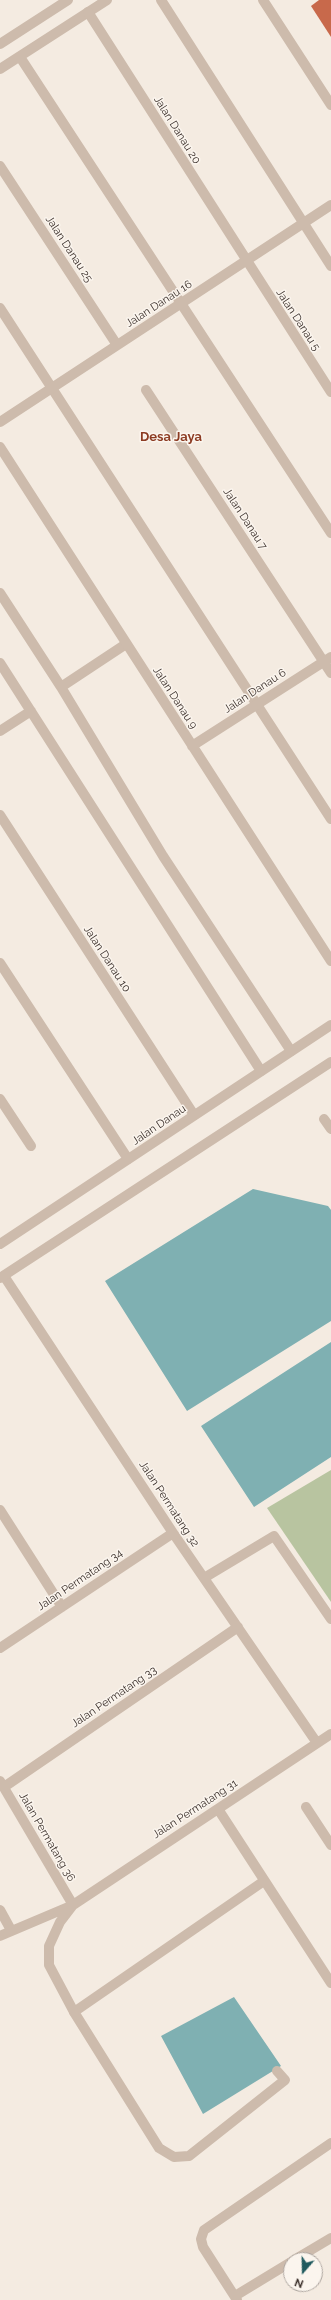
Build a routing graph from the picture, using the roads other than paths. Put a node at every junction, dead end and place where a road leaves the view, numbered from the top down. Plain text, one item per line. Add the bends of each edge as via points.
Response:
1 (68, 0) edge
2 (107, 0) edge
3 (161, 0) edge
4 (263, 0) edge
5 (88, 12) junction
6 (1, 41) edge
7 (20, 56) junction
8 (0, 69) edge
9 (331, 105) edge
10 (0, 166) edge
11 (331, 205) edge
12 (304, 223) junction
13 (246, 261) junction
14 (331, 266) edge
15 (181, 304) junction
16 (0, 308) edge
17 (117, 345) junction
18 (52, 388) junction
19 (146, 390) dead end
20 (331, 392) edge
21 (0, 422) edge
22 (0, 447) edge
23 (331, 533) edge
24 (0, 594) edge
25 (126, 644) junction
26 (327, 659) edge
27 (0, 663) edge
28 (331, 673) edge
29 (61, 686) junction
30 (258, 704) junction
31 (31, 711) junction
32 (0, 730) edge
33 (192, 746) junction
34 (331, 819) edge
35 (1, 820) edge
36 (331, 961) edge
37 (0, 963) edge
38 (331, 1025) edge
39 (291, 1051) junction
40 (331, 1062) edge
41 (261, 1071) junction
42 (0, 1099) edge
43 (194, 1115) junction
44 (324, 1119) dead end
45 (331, 1129) edge
46 (31, 1146) dead end
47 (128, 1159) junction
48 (1, 1240) edge
49 (2, 1277) edge
50 (0, 1510) edge
51 (173, 1533) junction
52 (204, 1578) junction
53 (62, 1607) junction
54 (331, 1618) edge
55 (238, 1627) junction
56 (0, 1648) edge
57 (331, 1734) edge
58 (317, 1743) junction
59 (2, 1784) edge
60 (306, 1806) dead end
61 (218, 1809) junction
62 (331, 1845) edge
63 (264, 1881) junction
64 (73, 1905) junction
65 (0, 1910) edge
66 (11, 1930) junction
67 (0, 1936) edge
68 (331, 1983) edge
69 (74, 2012) junction
70 (277, 2071) dead end
71 (331, 2143) edge
72 (331, 2238) edge
73 (307, 2252) edge
74 (283, 2267) edge
75 (236, 2298) edge

1 - 6 street
2 - 5 street
3 - 12 street
4 - 9 street
5 - 7 street
5 - 13 street, Jalan Danau 20
7 - 8 street
7 - 15 street
10 - 17 street, Jalan Danau 25
11 - 12 street, Jalan Danau 16
12 - 13 street, Jalan Danau 16
12 - 14 street
13 - 15 street, Jalan Danau 16
13 - 20 street, Jalan Danau 5
15 - 17 street, Jalan Danau 16
15 - 23 street
16 - 18 street
17 - 18 street, Jalan Danau 16
18 - 21 street, Jalan Danau 16
18 - 30 street
19 - 26 street, Jalan Danau 7
22 - 25 street, Jalan Danau 9
24 - 29 street
25 - 29 street
25 - 33 street, Jalan Danau 9
26 - 28 street, Jalan Danau 7
26 - 30 street, Jalan Danau 6
27 - 31 street
29 - 39 street via 162,856
30 - 33 street, Jalan Danau 6
30 - 34 street
31 - 32 street
31 - 41 street
33 - 36 street, Jalan Danau 9
35 - 43 street, Jalan Danau 10
37 - 47 street
38 - 39 street, Jalan Danau
39 - 41 street, Jalan Danau
40 - 49 street
41 - 43 street, Jalan Danau
42 - 46 street
43 - 47 street, Jalan Danau
44 - 45 street
47 - 48 street, Jalan Danau
49 - 51 street, Jalan Permatang 32
50 - 53 street
51 - 52 street, Jalan Permatang 32
51 - 53 street, Jalan Permatang 34
52 - 54 street via 274,1536
52 - 55 street, Jalan Permatang 32
53 - 56 street, Jalan Permatang 34
55 - 58 street, Jalan Permatang 32
55 - 59 street, Jalan Permatang 33
57 - 58 street, Jalan Permatang 31
58 - 61 street, Jalan Permatang 31
59 - 64 street, Jalan Permatang 36
60 - 62 street
61 - 63 street
61 - 64 street, Jalan Permatang 31
63 - 68 street
63 - 69 street
64 - 66 street
64 - 69 street via 60,1922 49,1946 49,1965
65 - 66 street
66 - 67 street
69 - 70 street via 159,2148 174,2157 189,2156 285,2080
71 - 75 street via 204,2230 201,2239 203,2247
72 - 73 street
74 - 75 street

